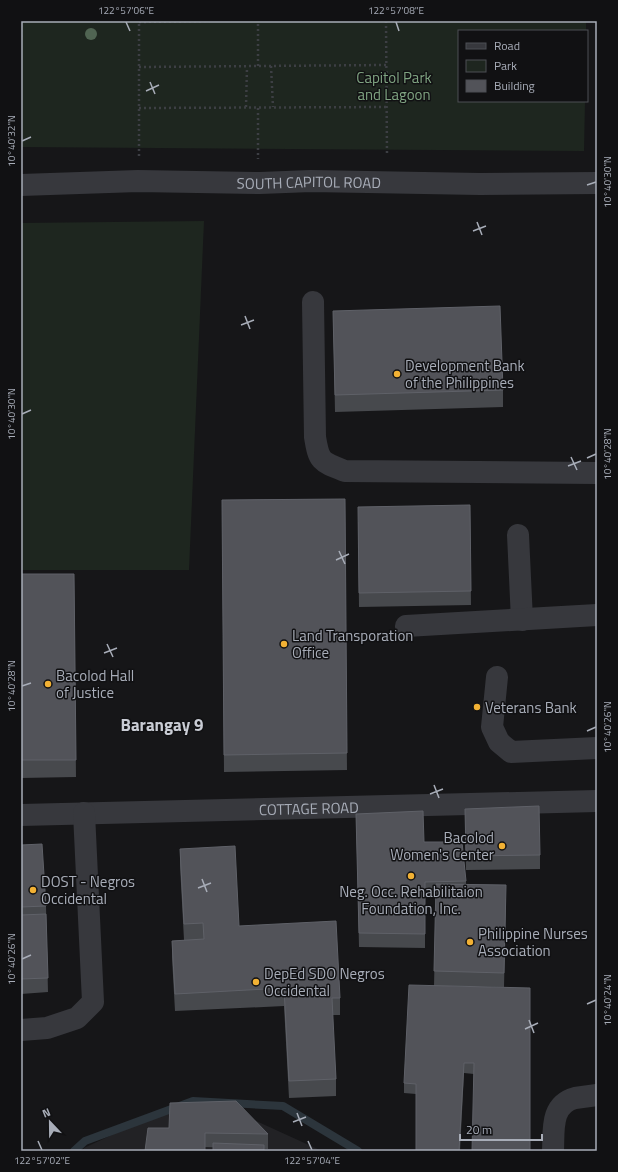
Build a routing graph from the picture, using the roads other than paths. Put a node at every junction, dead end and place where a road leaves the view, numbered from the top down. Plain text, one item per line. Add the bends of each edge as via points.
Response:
1 (597, 183) edge
2 (21, 185) edge
3 (312, 302) dead end
4 (597, 473) edge
5 (518, 535) dead end
6 (597, 614) edge
7 (522, 620) junction
8 (406, 626) dead end
9 (497, 678) dead end
10 (597, 748) edge
11 (597, 801) edge
12 (84, 813) junction
13 (21, 815) edge
14 (21, 1030) edge
15 (597, 1095) edge
16 (553, 1151) edge

1 - 2 street, SOUTH CAPITOL ROAD via 138,181
3 - 4 street via 314,437 318,455 327,464 345,471
5 - 7 street
6 - 7 street
7 - 8 street
9 - 10 street via 492,727 499,742 511,752
11 - 12 street, COTTAGE ROAD
12 - 13 street, COTTAGE ROAD
12 - 14 street via 93,1002 77,1018 47,1028
15 - 16 street via 574,1098 562,1104 554,1117

